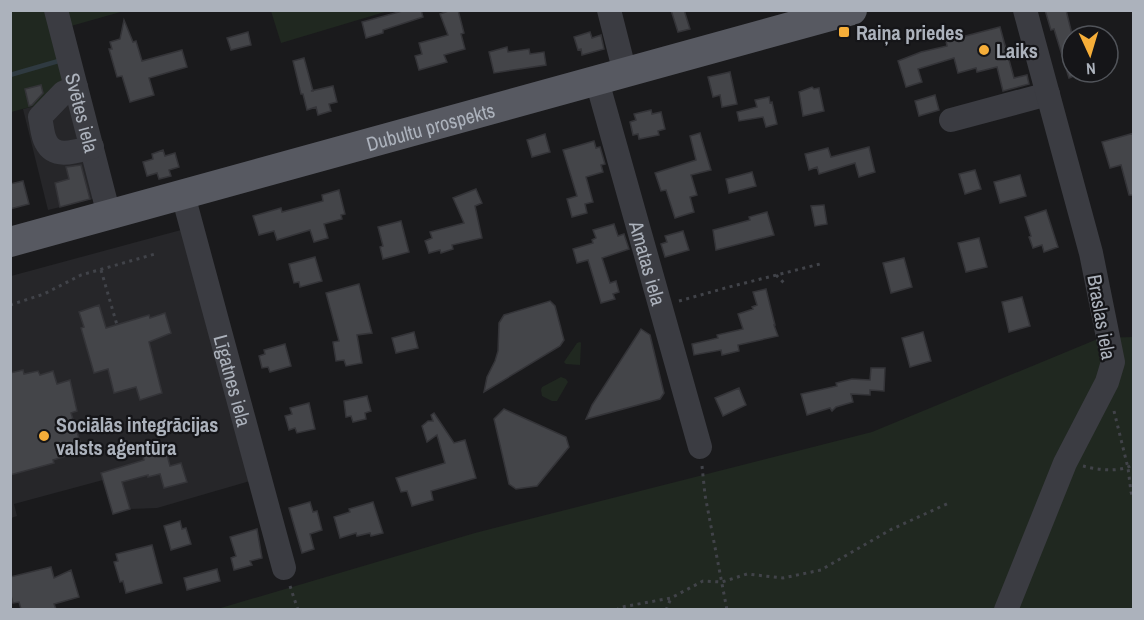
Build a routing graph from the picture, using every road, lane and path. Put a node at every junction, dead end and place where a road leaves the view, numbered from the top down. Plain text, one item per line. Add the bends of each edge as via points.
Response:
1 (56, 10) edge
2 (609, 10) edge
3 (852, 10) edge
4 (1025, 10) edge
5 (611, 77) junction
6 (76, 87) junction
7 (1048, 94) junction
8 (951, 120) dead end
9 (92, 147) junction
10 (183, 195) junction
11 (110, 215) junction
12 (10, 242) edge
13 (154, 254) dead end
14 (824, 263) dead end
15 (101, 270) junction
16 (776, 275) junction
17 (783, 282) dead end
18 (10, 305) edge
19 (660, 306) junction
20 (117, 325) dead end
21 (1107, 382) junction
22 (700, 447) joint
23 (1065, 463) junction
24 (1134, 464) edge
25 (1128, 468) junction
26 (1134, 500) edge
27 (951, 502) dead end
28 (284, 567) joint
29 (722, 582) junction
30 (671, 598) junction
31 (298, 609) edge
32 (616, 609) edge
33 (666, 609) edge
34 (726, 609) edge
35 (1006, 609) edge

1 - 6 street, Svētes iela
2 - 5 street, Amatas iela
3 - 5 main road, Dubultu prospekts
4 - 7 street, Braslas iela
5 - 10 main road, Dubultu prospekts
5 - 19 street, Amatas iela
6 - 9 street, Svētes iela
6 - 9 street via 63,93 40,117 46,143 65,153
7 - 8 street
7 - 21 street, Braslas iela via 1091,253 1113,362
9 - 11 street, Svētes iela
10 - 11 main road, Dubultu prospekts
10 - 28 street, Līgatnes iela
11 - 12 main road, Dubultu prospekts
13 - 15 path
14 - 16 path
15 - 18 path
15 - 20 path
16 - 17 path
16 - 19 path
19 - 22 street, Amatas iela
21 - 23 street, Braslas iela
21 - 25 path
22 - 29 path
23 - 25 path via 1098,470
23 - 35 street, Braslas iela
24 - 25 path
25 - 26 path
27 - 29 path via 890,530 821,570 783,578 747,574
28 - 31 path
29 - 30 path via 703,581
29 - 34 path
30 - 32 path
30 - 33 path

